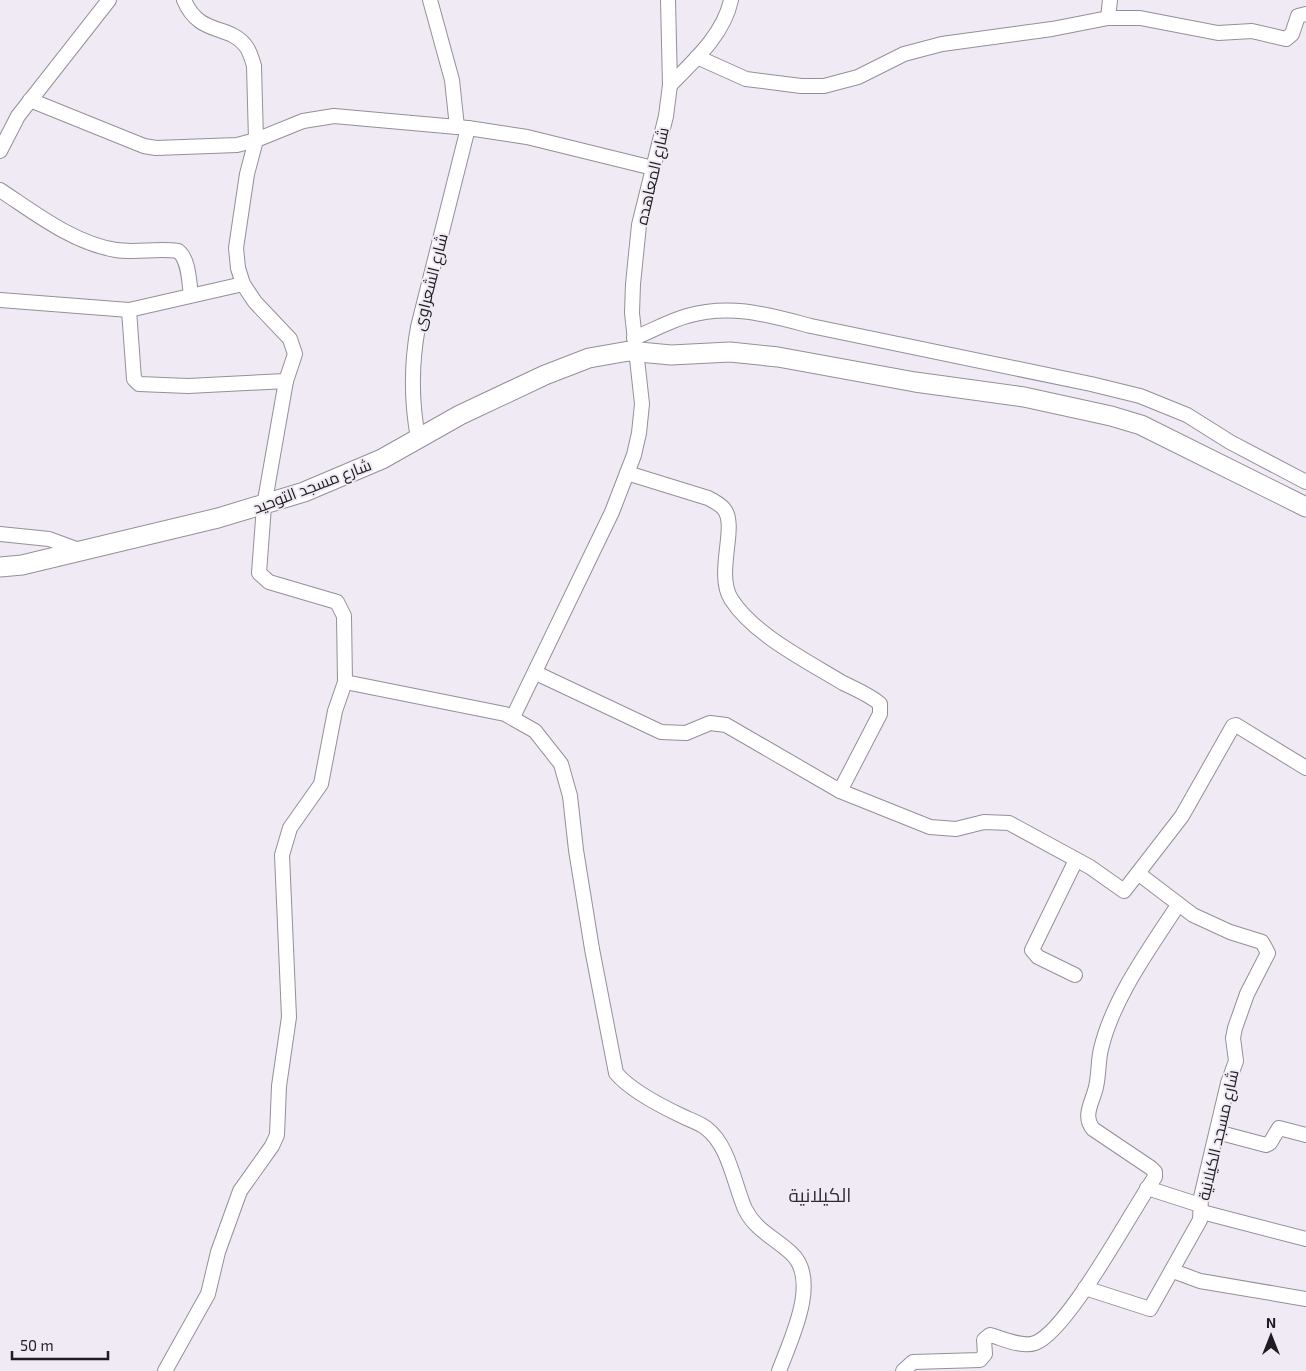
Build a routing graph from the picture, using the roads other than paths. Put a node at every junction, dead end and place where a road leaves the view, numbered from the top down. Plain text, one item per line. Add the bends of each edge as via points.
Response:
1 (109, 0) edge
2 (184, 0) edge
3 (430, 0) edge
4 (668, 0) edge
5 (730, 0) edge
6 (1110, 0) edge
7 (1306, 14) edge
8 (1108, 18) junction
9 (697, 57) junction
10 (670, 85) junction
11 (30, 100) junction
12 (463, 128) junction
13 (256, 140) junction
14 (0, 151) edge
15 (653, 168) junction
16 (0, 190) edge
17 (243, 284) junction
18 (191, 295) junction
19 (0, 300) edge
20 (129, 310) junction
21 (635, 345) junction
22 (286, 381) junction
23 (418, 438) junction
24 (627, 473) junction
25 (1306, 482) edge
26 (264, 506) junction
27 (1306, 507) edge
28 (0, 534) edge
29 (79, 550) junction
30 (0, 567) edge
31 (536, 673) junction
32 (345, 682) junction
33 (513, 717) junction
34 (1306, 768) edge
35 (840, 791) junction
36 (1076, 860) junction
37 (1139, 874) junction
38 (1178, 905) junction
39 (1075, 975) dead end
40 (1217, 1132) junction
41 (1306, 1135) edge
42 (1147, 1188) junction
43 (1201, 1208) junction
44 (1306, 1239) edge
45 (1173, 1271) junction
46 (1085, 1288) junction
47 (1306, 1299) edge
48 (165, 1371) edge
49 (779, 1371) edge
50 (902, 1371) edge

1 - 11 street
2 - 13 street via 198,20 240,39 251,54
3 - 12 street
4 - 10 street, شارع المعاهده
5 - 9 street via 728,14
6 - 8 street
7 - 8 street via 1298,16 1292,34 1286,39 1252,31 1218,32 1140,18
8 - 9 street via 942,44 904,54 858,77 824,86 746,79
9 - 10 street
10 - 15 street, شارع المعاهده
11 - 13 street via 144,146 189,148 237,145
11 - 14 street
12 - 13 street via 334,116 303,121
12 - 15 street via 527,137
12 - 23 street, شارع الشعراوى via 413,356 412,385
13 - 17 street via 246,174 236,248
15 - 21 street, شارع المعاهده via 635,255 632,313
16 - 18 street via 50,222 104,248 178,251 186,262
17 - 18 street
17 - 22 street via 294,347 295,354
18 - 20 street
19 - 20 street
20 - 22 street via 134,379 139,384 188,386
21 - 23 main road, شارع مسجد التوحيد via 589,358 502,394
21 - 24 street, شارع المعاهده via 642,388 642,419
21 - 25 street via 668,322 707,311 747,310 767,314 1140,396 1187,415
21 - 27 main road, شارع مسجد التوحيد via 670,355 730,352 778,357 915,382 1024,397 1111,416 1141,425
22 - 26 street
23 - 26 main road, شارع مسجد التوحيد via 344,477
24 - 31 street, شارع المعاهده
24 - 35 street via 708,498 725,510 728,519 726,584 738,608 759,629 880,704 880,714
26 - 29 main road, شارع مسجد التوحيد
26 - 32 street via 259,573 269,582 337,602 344,616
28 - 29 street via 49,539
29 - 30 main road, شارع مسجد التوحيد via 22,565
31 - 33 street, شارع المعاهده
31 - 35 street via 661,732 686,733 710,723 726,725
32 - 33 street via 480,707
32 - 48 street via 335,711 321,784 290,828 282,855 288,1017 278,1086 277,1135 240,1191 218,1252 208,1294
33 - 49 street via 545,742 566,775 592,949 616,1073 630,1086 706,1128 722,1149 754,1225 791,1253 801,1270 801,1308
34 - 37 street via 1240,727 1233,726 1182,816
35 - 36 street via 930,827 956,829 984,822 1009,823
36 - 37 street via 1123,891
36 - 39 street via 1032,950 1038,957
37 - 38 street, شارع مسجد الكيلانية
38 - 40 street, شارع مسجد الكيلانية via 1211,924 1262,942 1268,948 1267,957 1247,994 1234,1028 1236,1061
38 - 42 street via 1145,954 1106,1032 1087,1117 1093,1129 1154,1170 1156,1174
40 - 41 street via 1266,1145 1278,1128
40 - 43 street, شارع مسجد الكيلانية
42 - 43 street
42 - 46 street
43 - 44 street
43 - 45 street, شارع مسجد الكيلانية
45 - 46 street, شارع مسجد الكيلانية via 1150,1309
45 - 47 street via 1200,1281
46 - 50 street via 1068,1312 1036,1343 1025,1344 990,1335 984,1340 985,1354 980,1360 913,1362

